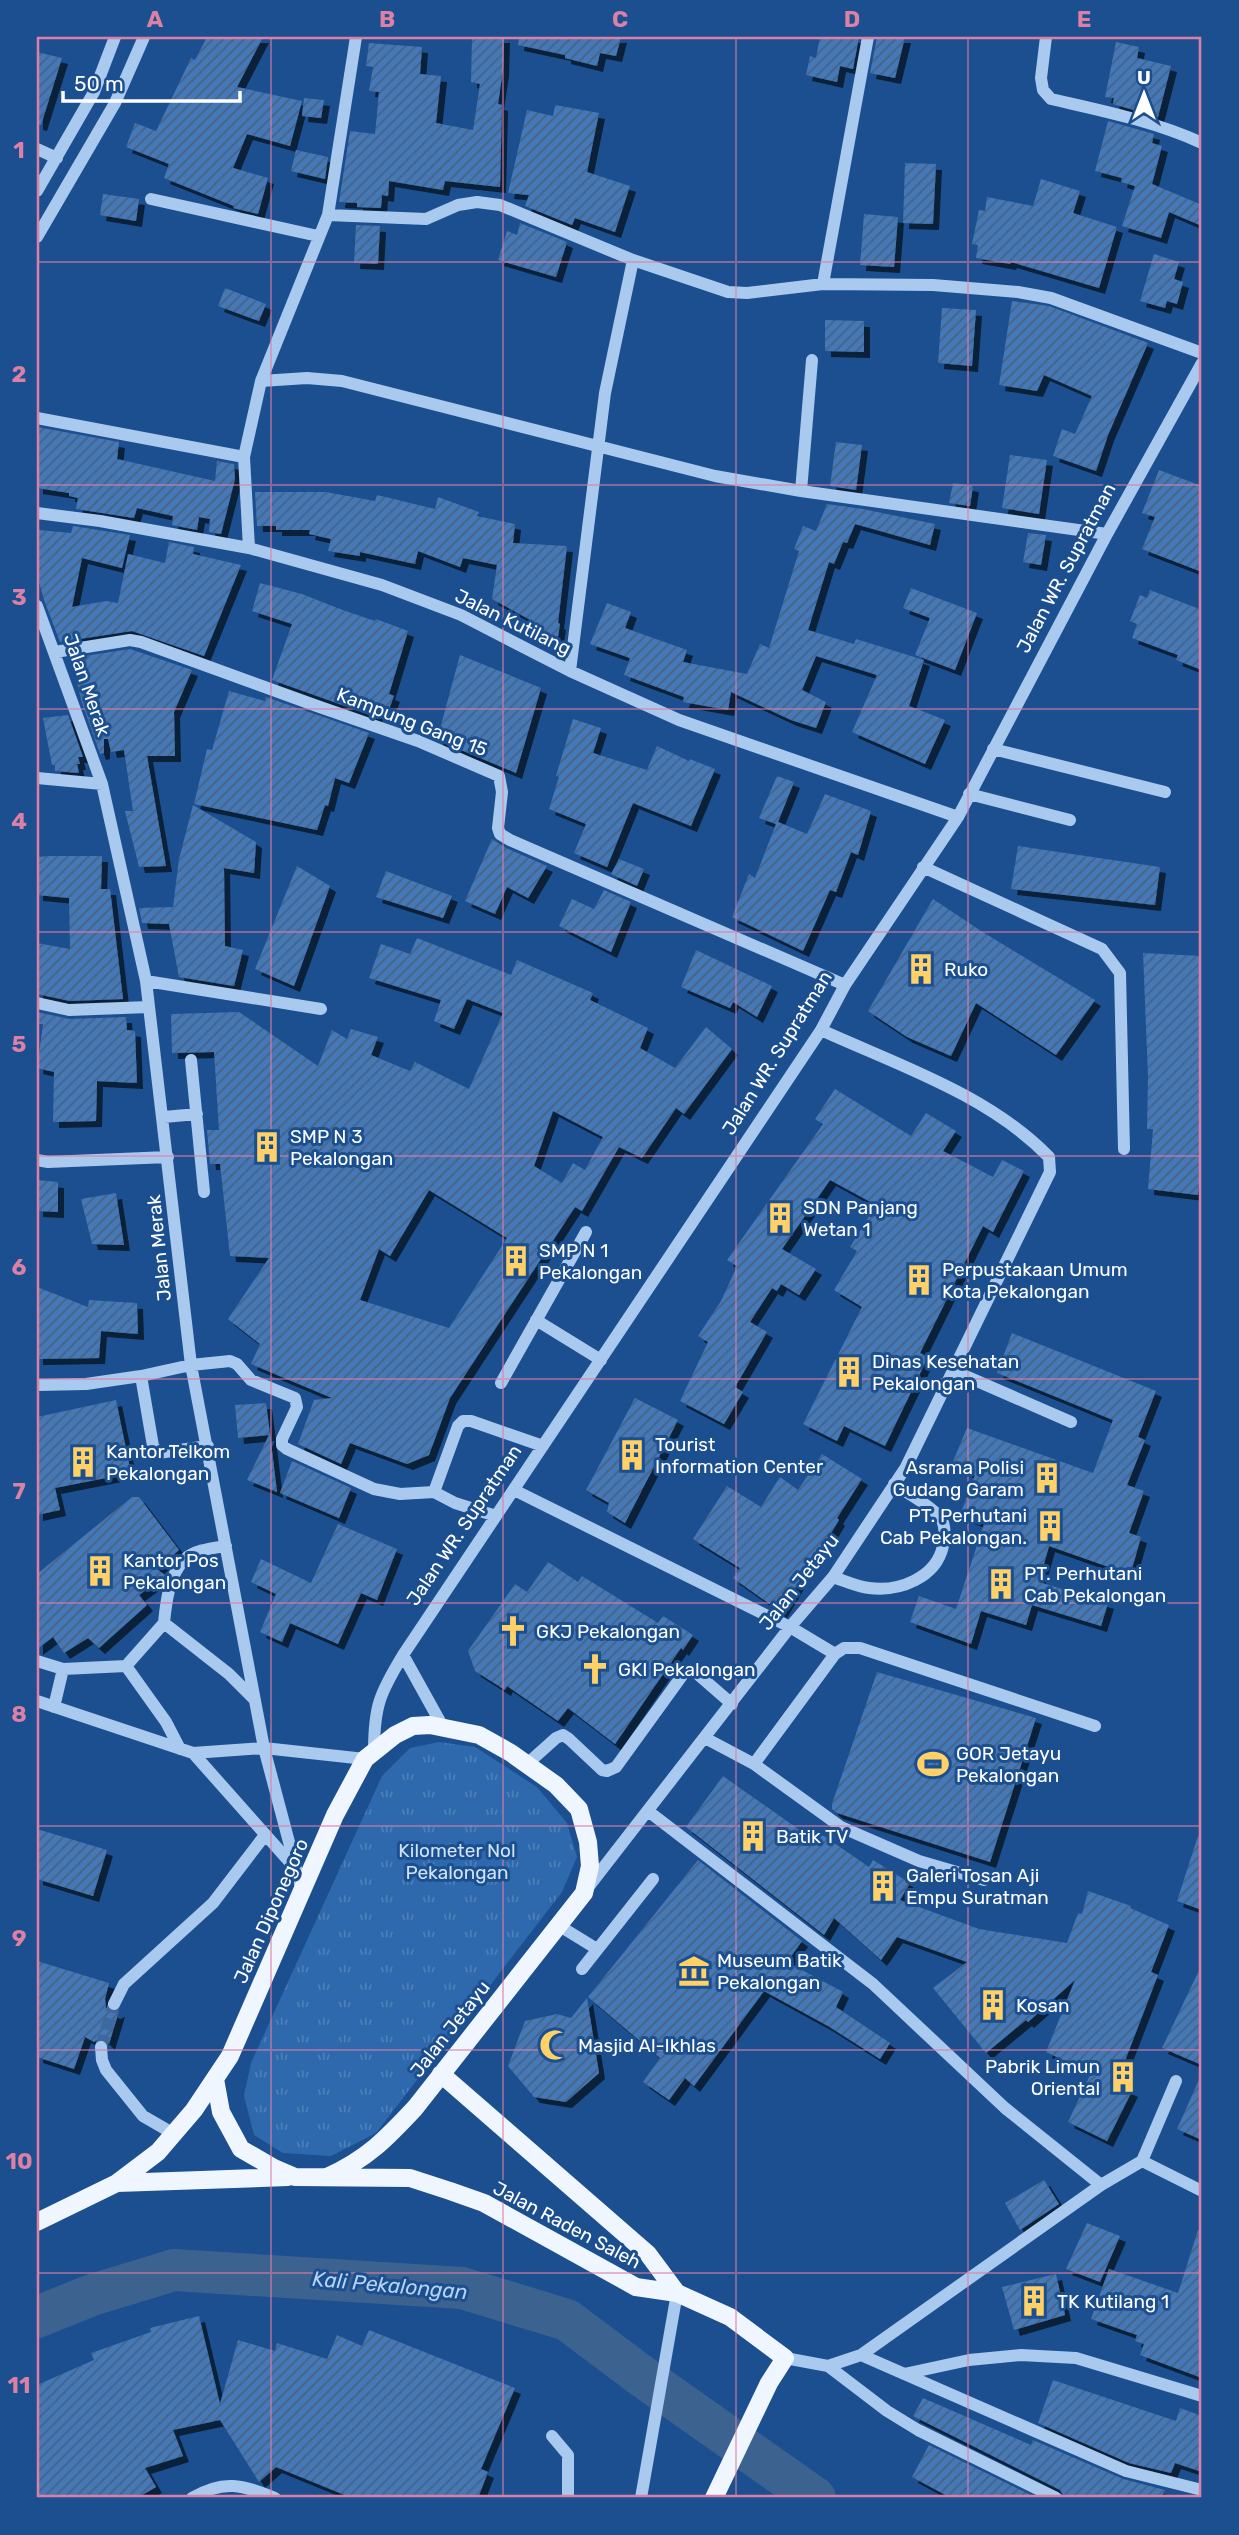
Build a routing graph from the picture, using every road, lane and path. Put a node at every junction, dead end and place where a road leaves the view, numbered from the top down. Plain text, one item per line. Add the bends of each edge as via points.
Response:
1 (115, 37) edge
2 (144, 37) edge
3 (356, 37) edge
4 (868, 37) edge
5 (1045, 37) edge
6 (94, 92) junction
7 (115, 103) junction
8 (1202, 143) edge
9 (37, 149) edge
10 (57, 158) junction
11 (37, 191) edge
12 (151, 200) dead end
13 (328, 215) junction
14 (318, 236) junction
15 (37, 237) edge
16 (633, 260) junction
17 (823, 284) junction
18 (1202, 353) edge
19 (812, 360) dead end
20 (1202, 363) edge
21 (261, 382) junction
22 (37, 418) edge
23 (598, 445) junction
24 (244, 457) junction
25 (802, 491) junction
26 (37, 513) edge
27 (1107, 534) junction
28 (249, 548) junction
29 (37, 606) edge
30 (55, 652) junction
31 (570, 671) junction
32 (993, 750) junction
33 (37, 778) edge
34 (102, 784) junction
35 (1165, 792) dead end
36 (969, 794) junction
37 (958, 817) junction
38 (1070, 820) dead end
39 (923, 867) junction
40 (146, 981) junction
41 (845, 985) junction
42 (37, 1003) edge
43 (149, 1007) junction
44 (320, 1009) dead end
45 (821, 1030) junction
46 (191, 1060) dead end
47 (197, 1114) junction
48 (164, 1117) junction
49 (1124, 1149) dead end
50 (168, 1157) junction
51 (37, 1160) edge
52 (204, 1192) dead end
53 (586, 1232) dead end
54 (536, 1320) junction
55 (601, 1360) junction
56 (191, 1365) junction
57 (954, 1371) junction
58 (141, 1376) junction
59 (501, 1383) dead end
60 (37, 1385) edge
61 (1071, 1422) dead end
62 (208, 1446) junction
63 (543, 1446) junction
64 (894, 1484) junction
65 (514, 1490) junction
66 (434, 1492) junction
67 (496, 1516) junction
68 (226, 1546) junction
69 (833, 1577) junction
70 (164, 1623) junction
71 (790, 1627) junction
72 (835, 1654) junction
73 (403, 1655) junction
74 (37, 1661) edge
75 (126, 1665) junction
76 (63, 1670) junction
77 (255, 1700) junction
78 (37, 1701) edge
79 (732, 1704) junction
80 (54, 1707) junction
81 (1095, 1726) dead end
82 (443, 1727) junction
83 (705, 1738) junction
84 (264, 1748) junction
85 (187, 1751) junction
86 (370, 1755) junction
87 (527, 1764) junction
88 (754, 1764) junction
89 (648, 1811) junction
90 (265, 1835) junction
91 (297, 1871) junction
92 (653, 1879) dead end
93 (984, 1880) dead end
94 (303, 1892) junction
95 (584, 1893) junction
96 (558, 1925) junction
97 (597, 1949) junction
98 (582, 1969) dead end
99 (114, 2004) tunnel mouth
100 (102, 2047) tunnel mouth
101 (441, 2074) junction
102 (215, 2079) junction
103 (1176, 2081) dead end
104 (174, 2134) junction
105 (1142, 2161) junction
106 (295, 2176) junction
107 (327, 2176) junction
108 (117, 2183) junction
109 (1101, 2185) junction
110 (1202, 2191) edge
111 (37, 2222) edge
112 (677, 2293) junction
113 (861, 2355) junction
114 (785, 2358) junction
115 (828, 2366) junction
116 (904, 2374) junction
117 (1202, 2396) edge
118 (552, 2436) dead end
119 (1202, 2490) edge
120 (192, 2498) edge
121 (275, 2498) edge
122 (568, 2498) edge
123 (641, 2498) edge
124 (714, 2498) edge
125 (1056, 2498) edge

1 - 6 street
2 - 7 street
3 - 13 street
4 - 17 street
5 - 8 street via 1041,78 1051,99 1140,119
6 - 7 street
6 - 10 street
7 - 15 street
9 - 10 street
10 - 11 street
12 - 14 street
13 - 14 street
13 - 16 street via 426,219 458,205 500,205
14 - 21 street
16 - 17 street via 728,292
16 - 23 street
17 - 18 street via 933,285 1040,296
19 - 25 street
20 - 27 street, Jalan WR. Supratman
21 - 23 street via 307,378 342,382
21 - 24 street
22 - 24 street
23 - 25 street via 715,476
23 - 31 street
24 - 28 street
25 - 27 street
26 - 28 street, Jalan Kutilang
27 - 32 street, Jalan WR. Supratman
28 - 31 street, Jalan Kutilang via 382,585 461,615
29 - 30 street, Jalan Merak
30 - 34 street, Jalan Merak
30 - 41 street, Kampung Gang 15 via 141,642 418,741 499,776 498,828 510,841
31 - 37 street, Jalan Kutilang via 678,720
32 - 35 street
32 - 36 street, Jalan WR. Supratman
33 - 34 street
34 - 40 street, Jalan Merak
36 - 37 street, Jalan WR. Supratman
36 - 38 street
37 - 39 street, Jalan WR. Supratman
39 - 41 street, Jalan WR. Supratman
39 - 49 street via 1102,950 1117,967
40 - 43 street, Jalan Merak
40 - 44 street
41 - 45 street, Jalan WR. Supratman
42 - 43 street via 69,1010
43 - 48 street, Jalan Merak
45 - 55 street, Jalan WR. Supratman
45 - 57 street, Jalan Jetayu via 982,1105 1010,1121 1049,1157 1050,1172 1043,1191
46 - 47 street
47 - 48 street
47 - 52 street
48 - 50 street, Jalan Merak
50 - 51 street
50 - 56 street, Jalan Merak
53 - 54 street
54 - 55 street
54 - 59 street
55 - 63 street, Jalan WR. Supratman
56 - 58 street
56 - 62 street, Jalan Merak
56 - 66 street via 230,1361 251,1380 295,1398 298,1407 282,1439 286,1449 374,1489 400,1494
57 - 61 street
57 - 64 street, Jalan Jetayu
58 - 60 street
58 - 62 street via 158,1453
62 - 68 street, Jalan Merak
63 - 65 street, Jalan WR. Supratman
63 - 66 street via 463,1421
64 - 69 street, Jalan Jetayu
64 - 69 street via 940,1517 945,1532 934,1566 901,1586 870,1589
65 - 67 street, Jalan WR. Supratman
65 - 71 street
66 - 67 street
67 - 73 street, Jalan WR. Supratman
68 - 70 street via 185,1559 172,1582
68 - 77 street, Jalan Merak
69 - 71 street, Jalan Jetayu
70 - 75 street
70 - 77 street
71 - 72 street
71 - 79 street, Jalan Jetayu
72 - 81 street via 844,1648 860,1648
72 - 88 street
73 - 82 street
73 - 86 street, Jalan WR. Supratman via 381,1690
74 - 76 street
75 - 76 street
75 - 85 street
76 - 80 street
77 - 84 street, Jalan Merak
78 - 80 street
79 - 83 street, Jalan Jetayu
79 - 87 street via 694,1671 688,1671 616,1767 602,1770 563,1735
80 - 85 street
82 - 86 main road via 413,1726
82 - 87 main road via 479,1735
83 - 88 street
83 - 89 street, Jalan Jetayu
84 - 85 street
84 - 86 street
84 - 91 street, Jalan Merak
85 - 90 street
86 - 94 main road, Jalan Diponegoro via 335,1815
87 - 95 main road via 579,1809 590,1866
88 - 93 street via 841,1827 919,1861
89 - 95 street, Jalan Jetayu
89 - 109 street via 873,1984 1005,2108
90 - 91 street
90 - 99 street via 213,1903 124,1984
91 - 94 street, Jalan Merak
92 - 97 street
94 - 102 main road, Jalan Diponegoro via 241,2033
95 - 96 main road, Jalan Jetayu
96 - 97 street
96 - 101 main road, Jalan Jetayu
97 - 98 street
100 - 104 street via 106,2070 143,2116
101 - 107 main road, Jalan Jetayu via 385,2142
101 - 112 main road, Jalan Raden Saleh via 648,2254
102 - 104 main road, Jalan Diponegoro
102 - 106 main road via 221,2112 241,2149
103 - 105 street
104 - 108 main road, Jalan Diponegoro via 159,2152
105 - 109 street
105 - 110 street
106 - 107 main road
106 - 108 main road
107 - 112 main road, Jalan Raden Saleh via 410,2178 450,2191 484,2203 636,2287
108 - 111 main road, Jalan Diponegoro
109 - 113 street
112 - 114 main road via 730,2317
112 - 123 street
113 - 115 street
113 - 116 street
114 - 115 street
114 - 124 main road
115 - 125 street via 918,2430
116 - 117 street via 1021,2355 1076,2358
116 - 119 street via 1126,2471
118 - 122 street via 568,2455
120 - 121 street via 203,2491 235,2485

